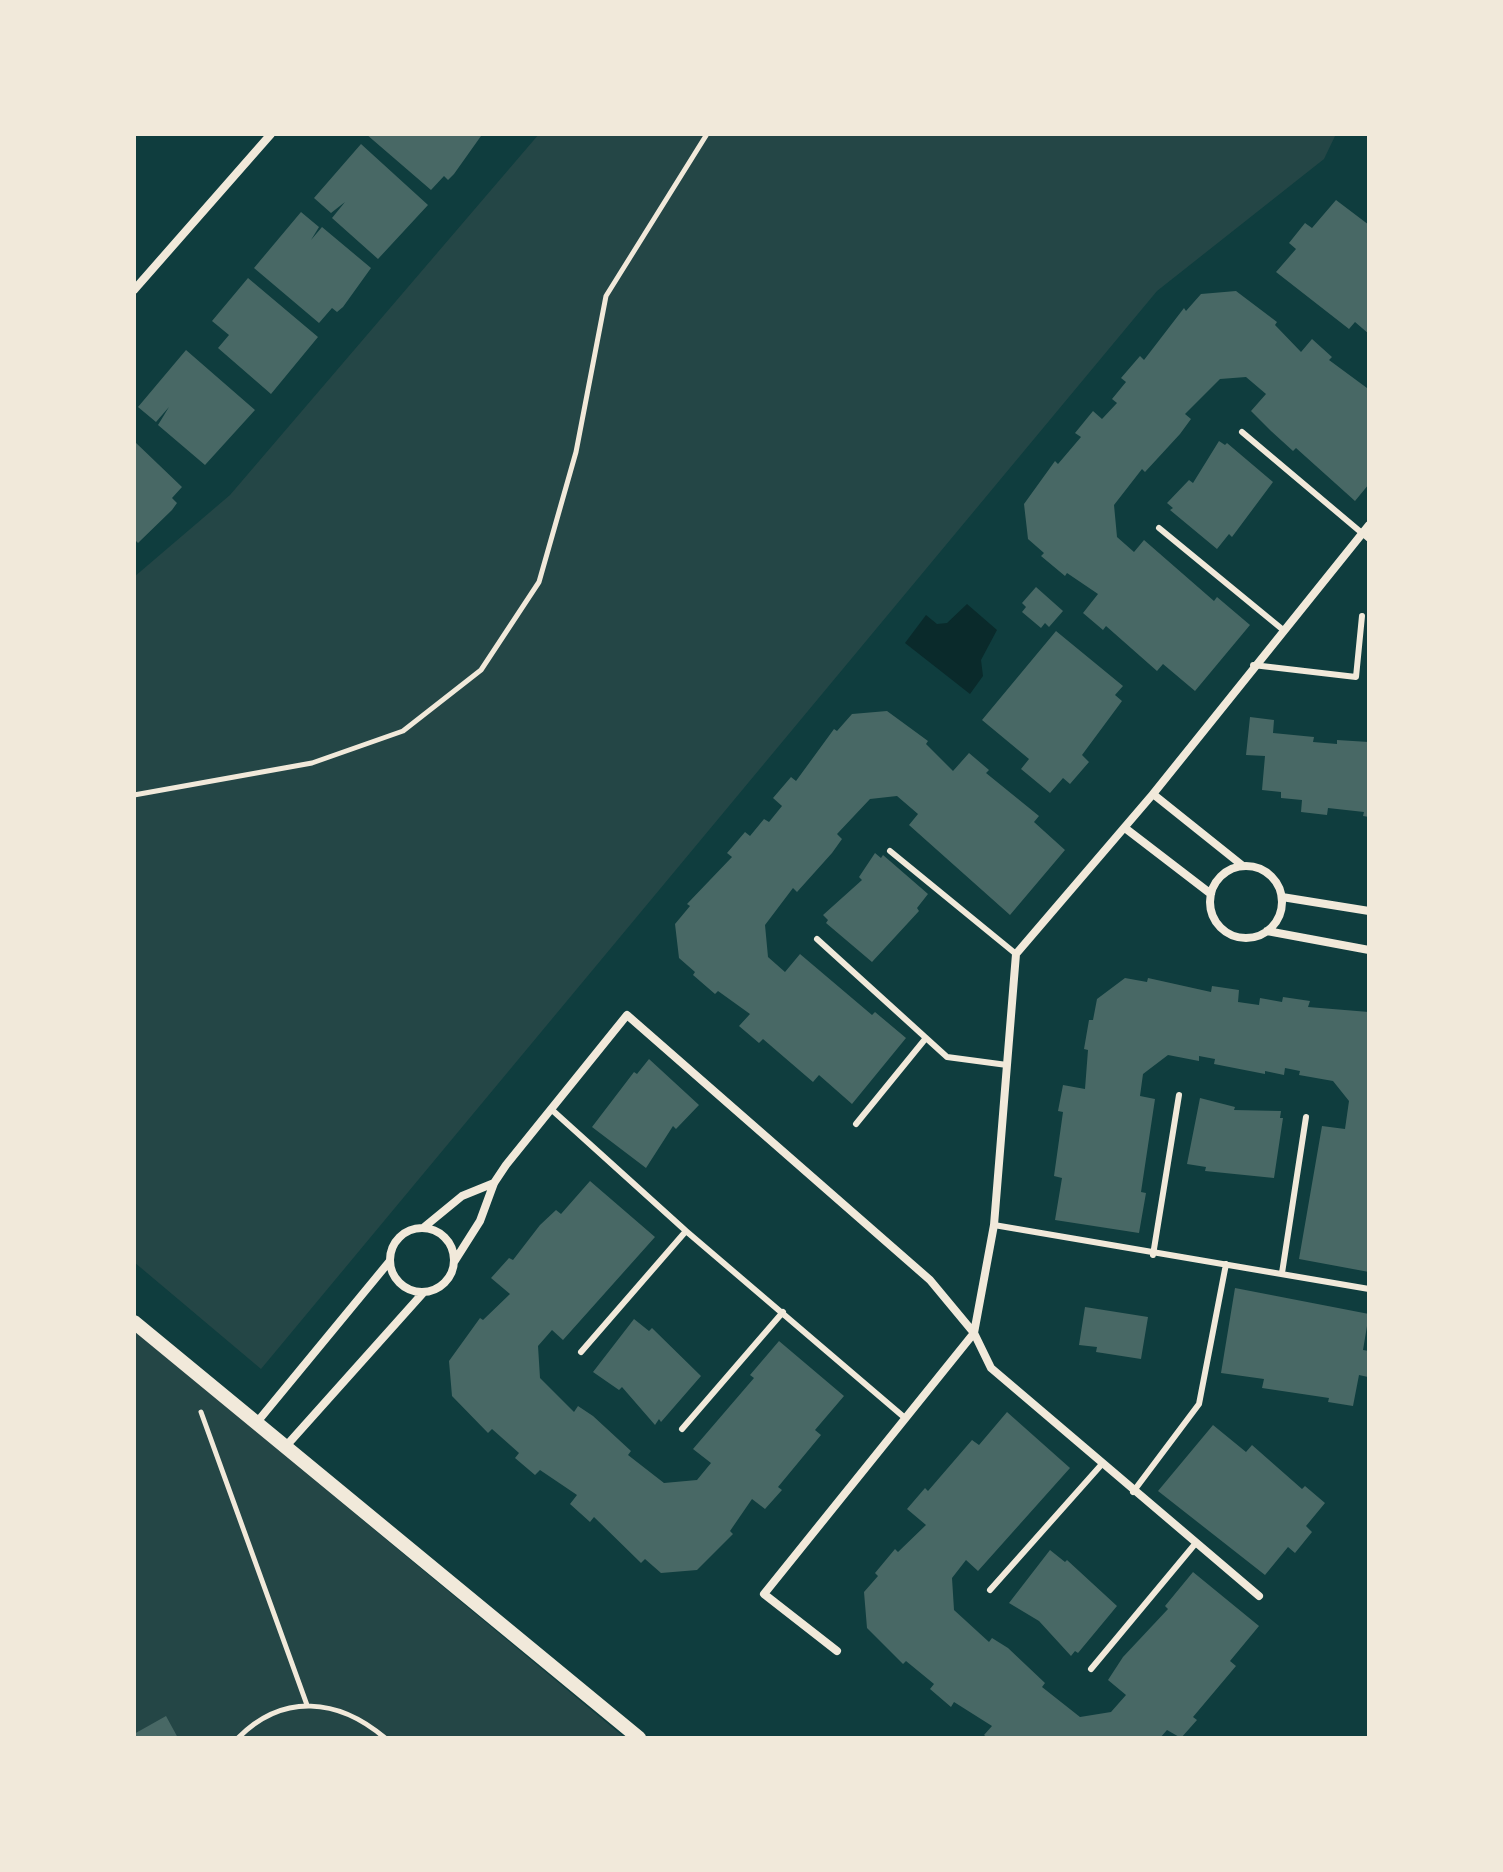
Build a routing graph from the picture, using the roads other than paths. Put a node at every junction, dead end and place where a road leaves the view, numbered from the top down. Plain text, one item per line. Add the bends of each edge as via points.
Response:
1 (271, 134) edge
2 (134, 290) edge
3 (1242, 432) dead end
4 (1369, 525) edge
5 (1159, 528) dead end
6 (1365, 537) edge
7 (1362, 616) dead end
8 (1282, 629) junction
9 (1253, 665) junction
10 (1153, 794) junction
11 (1125, 828) junction
12 (890, 851) dead end
13 (1243, 866) junction
14 (1211, 894) junction
15 (1282, 897) junction
16 (1369, 911) edge
17 (1267, 931) junction
18 (817, 939) dead end
19 (1369, 950) edge
20 (1016, 954) junction
21 (926, 1038) junction
22 (1007, 1065) junction
23 (1179, 1095) dead end
24 (551, 1109) junction
25 (1306, 1117) dead end
26 (856, 1124) dead end
27 (494, 1183) junction
28 (994, 1225) junction
29 (423, 1228) junction
30 (686, 1231) junction
31 (1153, 1255) junction
32 (389, 1262) junction
33 (454, 1262) junction
34 (1226, 1264) junction
35 (1282, 1273) junction
36 (1369, 1289) edge
37 (423, 1293) junction
38 (783, 1312) junction
39 (134, 1322) edge
40 (974, 1333) junction
41 (581, 1352) dead end
42 (905, 1418) junction
43 (258, 1421) junction
44 (682, 1429) dead end
45 (287, 1445) junction
46 (1102, 1464) junction
47 (1133, 1492) junction
48 (1195, 1544) junction
49 (990, 1590) dead end
50 (1259, 1596) dead end
51 (837, 1651) dead end
52 (1091, 1669) dead end
53 (639, 1738) edge

1 - 2 street
3 - 6 lane
4 - 6 street
5 - 8 lane
6 - 8 street
7 - 9 lane via 1356,677
8 - 9 street
9 - 10 street
10 - 11 street
10 - 13 street
11 - 14 street
11 - 20 street
12 - 20 lane
13 - 14 street via 1222,875
13 - 15 street via 1268,874
14 - 17 street via 1213,916 1226,932 1247,938
15 - 16 street
15 - 17 street via 1279,916
17 - 19 street
18 - 21 lane
20 - 22 street
21 - 22 lane via 947,1057
21 - 26 lane
22 - 28 street
23 - 31 lane
24 - 27 street
24 - 30 lane
24 - 40 street via 627,1015 930,1280
25 - 35 lane
27 - 29 street via 462,1196
27 - 33 street via 480,1221
28 - 31 lane
28 - 40 street
29 - 32 street via 403,1233
29 - 33 street via 443,1235
30 - 38 lane
30 - 41 lane
31 - 34 lane
32 - 37 street via 403,1287
32 - 43 street
33 - 37 street via 453,1272 440,1287
34 - 35 lane
34 - 47 lane via 1199,1404
35 - 36 lane
37 - 45 street
38 - 42 lane
38 - 44 lane
39 - 43 street
40 - 42 street
40 - 46 street via 991,1368
42 - 51 street via 764,1594
43 - 45 street
45 - 53 street
46 - 47 street
46 - 49 lane
47 - 48 street
48 - 50 street
48 - 52 lane

